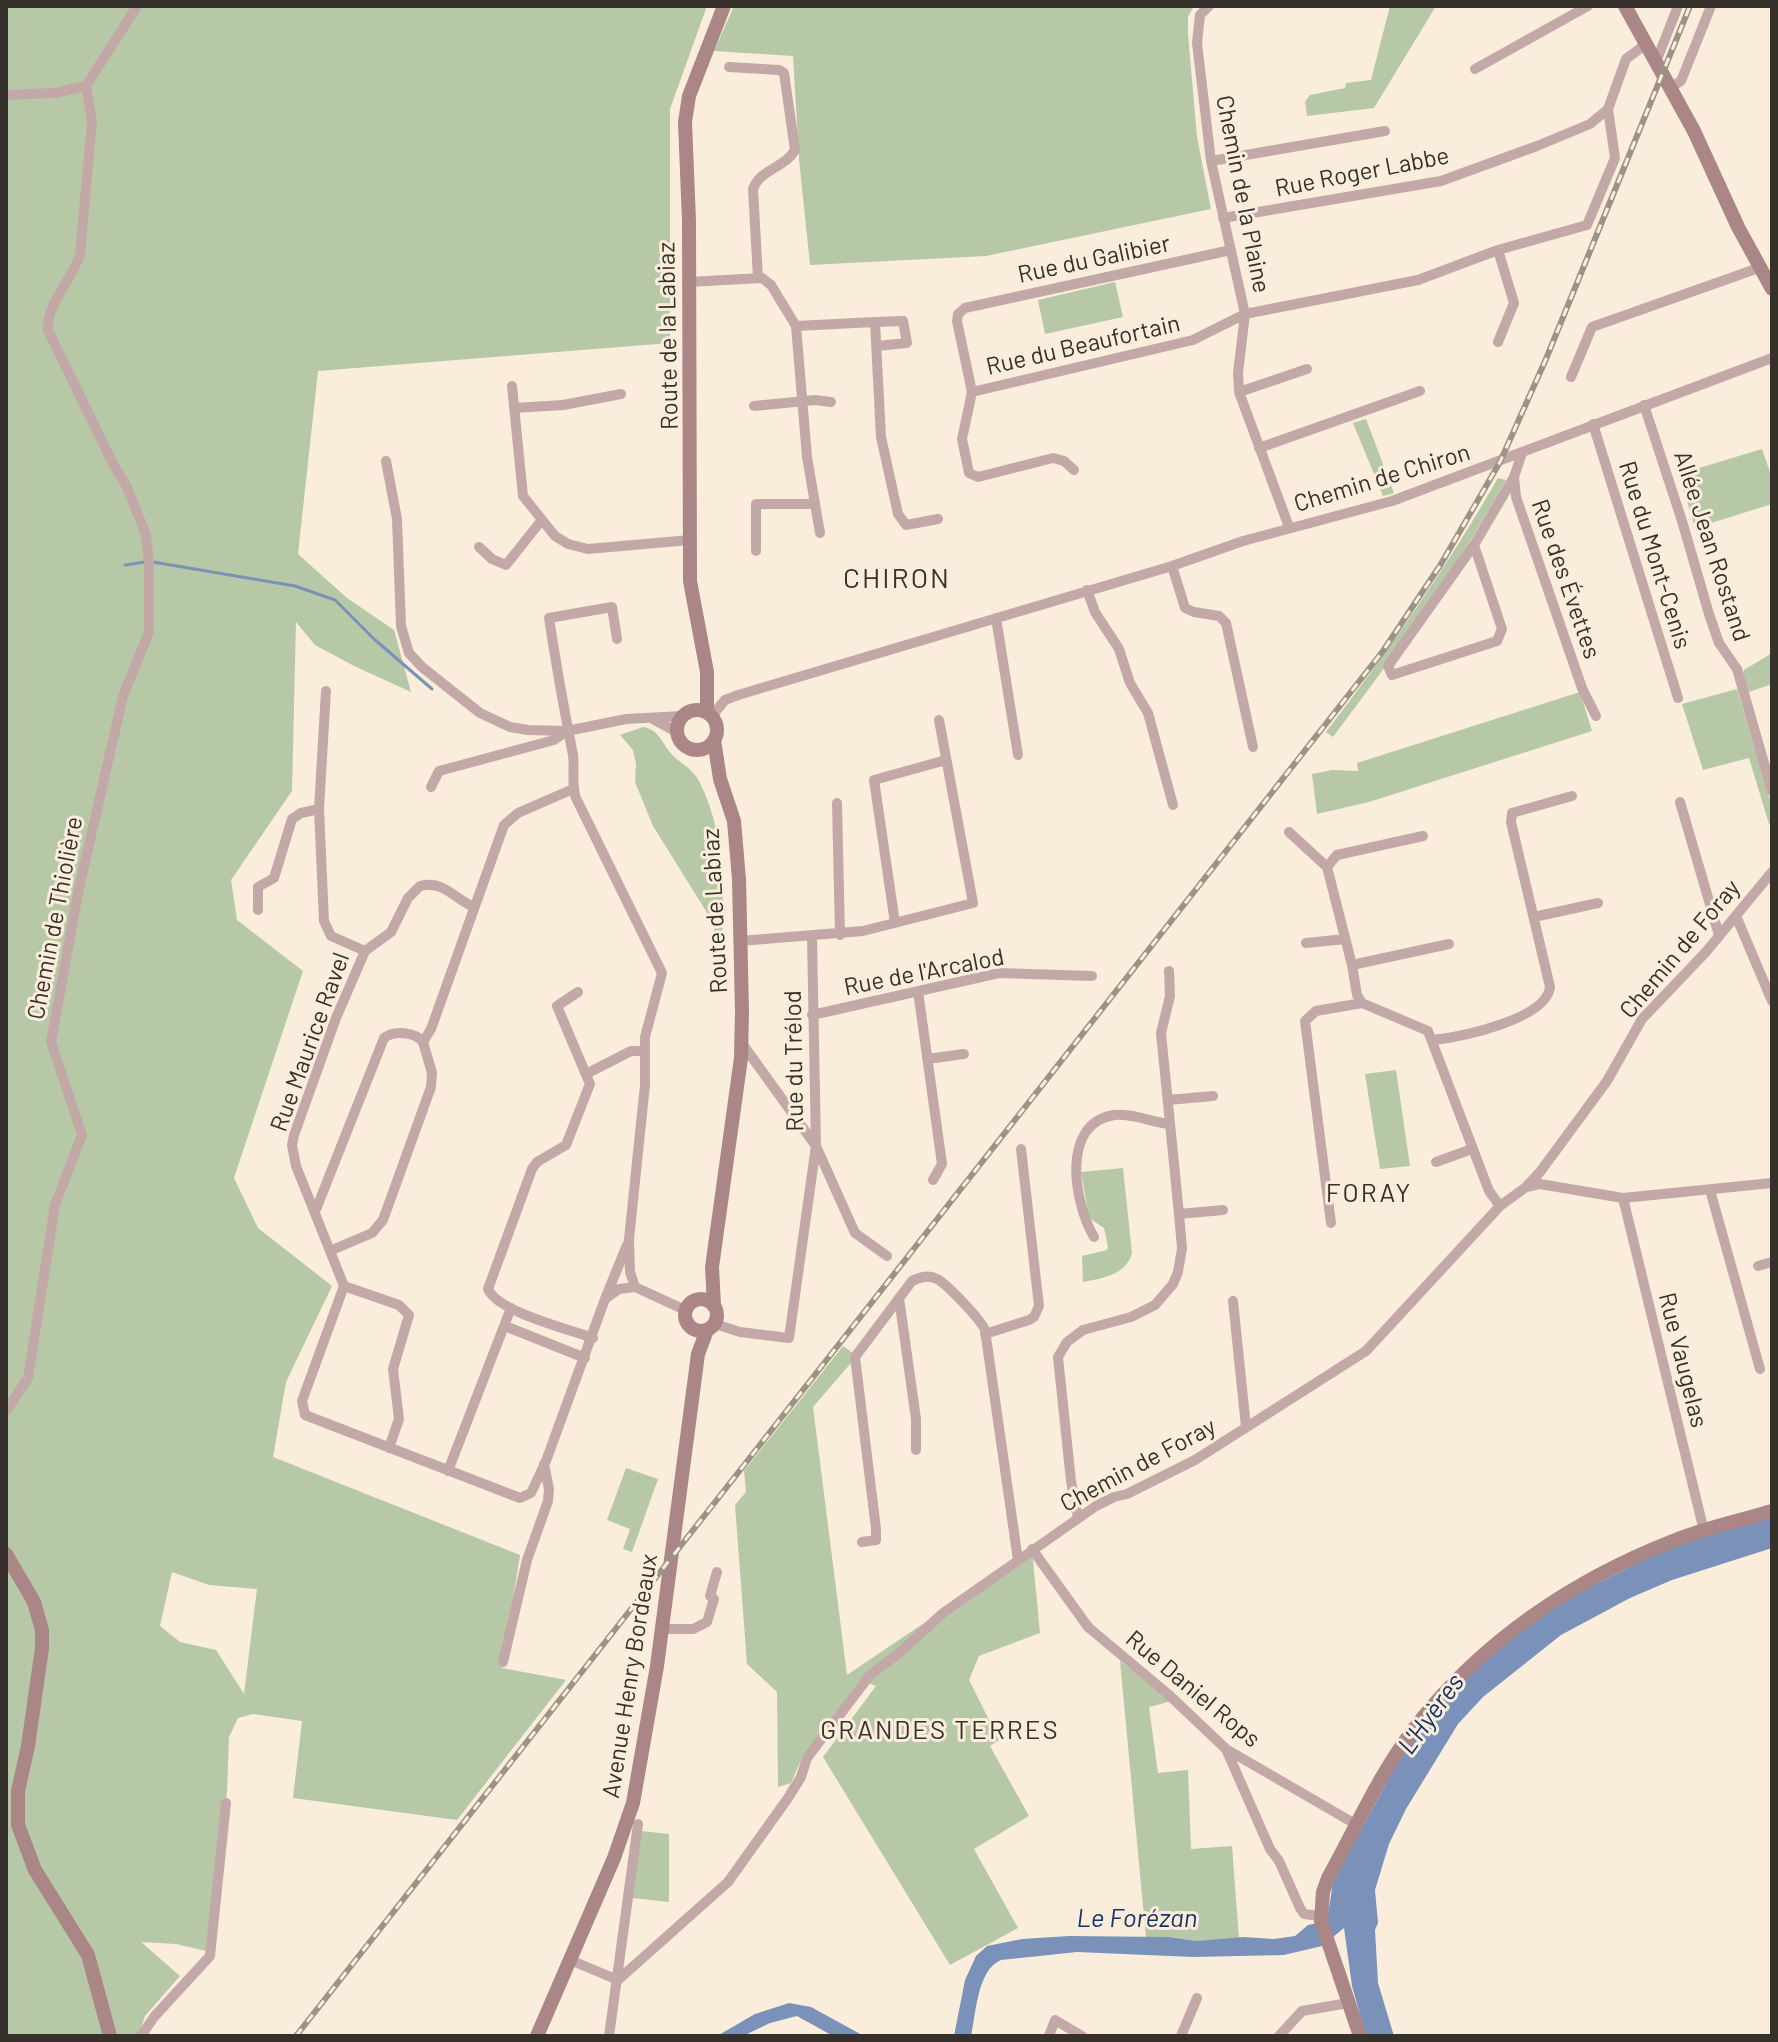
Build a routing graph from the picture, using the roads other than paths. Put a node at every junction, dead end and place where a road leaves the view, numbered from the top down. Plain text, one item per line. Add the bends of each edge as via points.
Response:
1 (137, 6) edge
2 (724, 6) edge
3 (1209, 6) edge
4 (1588, 6) edge
5 (1625, 6) edge
6 (1678, 6) edge
7 (1711, 6) edge
8 (1646, 44) junction
9 (729, 67) dead end
10 (1475, 69) dead end
11 (1663, 74) junction
12 (86, 86) junction
13 (6, 95) edge
14 (1608, 109) junction
15 (1385, 131) dead end
16 (1211, 161) junction
17 (1223, 218) junction
18 (1738, 227) junction
19 (1231, 250) junction
20 (1498, 250) junction
21 (1752, 267) junction
22 (758, 278) junction
23 (689, 282) junction
24 (1772, 289) edge
25 (1772, 296) edge
26 (1772, 303) edge
27 (1245, 314) junction
28 (875, 322) junction
29 (796, 326) junction
30 (1498, 342) dead end
31 (877, 346) junction
32 (1772, 358) edge
33 (1307, 369) dead end
34 (1571, 377) dead end
35 (512, 386) dead end
36 (1420, 391) dead end
37 (972, 392) junction
38 (1239, 392) junction
39 (621, 394) dead end
40 (801, 401) junction
41 (831, 402) dead end
42 (1644, 405) junction
43 (754, 406) dead end
44 (514, 408) junction
45 (1593, 424) junction
46 (1259, 448) junction
47 (1522, 453) junction
48 (966, 460) junction
49 (386, 461) dead end
50 (954, 463) dead end
51 (1074, 470) dead end
52 (1514, 477) junction
53 (815, 504) junction
54 (938, 519) dead end
55 (541, 521) junction
56 (1289, 527) junction
57 (820, 533) dead end
58 (690, 540) junction
59 (1474, 545) junction
60 (479, 547) dead end
61 (756, 551) dead end
62 (1172, 566) junction
63 (1087, 590) junction
64 (996, 618) junction
65 (617, 639) dead end
66 (707, 672) junction
67 (707, 689) junction
68 (326, 691) dead end
69 (1678, 698) dead end
70 (725, 700) junction
71 (684, 714) junction
72 (710, 714) junction
73 (1596, 716) dead end
74 (653, 719) junction
75 (939, 720) dead end
76 (567, 731) junction
77 (677, 732) junction
78 (714, 740) junction
79 (1253, 747) dead end
80 (698, 750) junction
81 (1018, 755) dead end
82 (946, 760) junction
83 (720, 779) junction
84 (431, 787) dead end
85 (573, 789) junction
86 (1772, 791) edge
87 (1572, 796) dead end
88 (1680, 802) dead end
89 (837, 803) dead end
90 (1173, 805) dead end
91 (319, 809) junction
92 (1289, 832) dead end
93 (1423, 836) dead end
94 (1327, 867) junction
95 (1772, 872) edge
96 (1598, 903) dead end
97 (474, 907) junction
98 (258, 910) dead end
99 (1736, 916) junction
100 (1534, 917) junction
101 (895, 923) junction
102 (840, 935) junction
103 (1719, 935) junction
104 (812, 937) junction
105 (1345, 939) junction
106 (740, 941) junction
107 (1306, 943) dead end
108 (1449, 944) dead end
109 (365, 951) junction
110 (1352, 965) junction
111 (1169, 971) dead end
112 (1092, 976) dead end
113 (918, 991) junction
114 (578, 992) dead end
115 (1772, 1001) edge
116 (1362, 1003) junction
117 (812, 1015) junction
118 (1433, 1040) junction
119 (423, 1042) junction
120 (741, 1042) junction
121 (644, 1051) junction
122 (964, 1054) dead end
123 (927, 1059) junction
124 (588, 1073) junction
125 (1213, 1096) dead end
126 (1168, 1100) junction
127 (1169, 1124) junction
128 (816, 1146) junction
129 (1021, 1149) dead end
130 (1472, 1149) junction
131 (1436, 1162) dead end
132 (933, 1180) dead end
133 (1772, 1183) edge
134 (1526, 1187) junction
135 (1710, 1190) junction
136 (1623, 1198) junction
137 (1500, 1206) junction
138 (1223, 1210) dead end
139 (315, 1212) junction
140 (1179, 1214) junction
141 (1331, 1223) dead end
142 (1094, 1237) dead end
143 (629, 1239) junction
144 (332, 1250) junction
145 (887, 1256) dead end
146 (1772, 1262) edge
147 (1758, 1266) dead end
148 (712, 1267) junction
149 (344, 1286) junction
150 (635, 1287) junction
151 (699, 1298) junction
152 (899, 1298) junction
153 (605, 1299) junction
154 (1233, 1301) dead end
155 (714, 1305) junction
156 (511, 1308) junction
157 (685, 1310) junction
158 (505, 1326) junction
159 (706, 1328) junction
160 (985, 1334) junction
161 (593, 1338) junction
162 (585, 1358) junction
163 (1760, 1369) dead end
164 (6, 1411) edge
165 (1246, 1427) junction
166 (389, 1448) junction
167 (916, 1450) dead end
168 (544, 1464) junction
169 (448, 1471) junction
170 (1772, 1511) edge
171 (1078, 1518) junction
172 (1704, 1531) junction
173 (862, 1542) dead end
174 (1032, 1549) junction
175 (6, 1554) edge
176 (1018, 1560) junction
177 (717, 1572) dead end
178 (662, 1629) junction
179 (503, 1662) dead end
180 (1226, 1749) junction
181 (226, 1803) dead end
182 (638, 1824) dead end
183 (1357, 1825) junction
184 (1320, 1919) junction
185 (570, 1960) junction
186 (618, 1980) junction
187 (1197, 1998) dead end
188 (1348, 2003) junction
189 (609, 2034) edge
190 (110, 2036) edge
191 (141, 2036) edge
192 (537, 2036) edge
193 (1049, 2036) edge
194 (1082, 2036) edge
195 (1181, 2036) edge
196 (1279, 2036) edge
197 (1360, 2036) edge

1 - 12 street
2 - 23 main road, Route de la Labiaz via 690,92 685,122
3 - 16 street, Chemin de la Plaine via 1200,15 1196,32
4 - 10 street
5 - 8 main road
6 - 11 street
7 - 11 street via 1681,81
8 - 11 main road
8 - 14 street via 1626,59
9 - 22 street via 784,73 791,119 794,155 760,177 753,189
11 - 18 main road
12 - 13 street
12 - 164 street, Chemin de Thiolière via 92,121 80,254 49,317 48,330 146,535 149,632 123,696 51,1042 82,1135 55,1205 28,1378
14 - 17 street, Rue Roger Labbe via 1590,124 1441,181
14 - 20 street, Rue du Beaufortain via 1615,158 1587,225
15 - 16 street
16 - 17 street, Chemin de la Plaine
17 - 19 street, Chemin de la Plaine
18 - 21 main road
18 - 24 main road
19 - 27 street, Chemin de la Plaine
19 - 37 street, Rue du Galibier via 965,308 957,321
20 - 27 street, Rue du Beaufortain via 1418,280
20 - 30 street via 1514,303
21 - 25 main road
21 - 26 main road
21 - 34 street via 1592,327
22 - 23 street
22 - 29 street via 771,285
23 - 58 main road, Route de la Labiaz
27 - 37 street, Rue du Beaufortain via 1193,340
27 - 38 street, Chemin de la Plaine
28 - 29 street
28 - 31 street
28 - 31 street via 903,321 907,343
29 - 40 street
31 - 54 street via 881,437 898,514 906,525
32 - 42 street, Chemin de Chiron
33 - 38 street
35 - 44 street
36 - 46 street
37 - 48 street via 962,439
38 - 46 street, Chemin de la Plaine
39 - 44 street
40 - 41 street
40 - 43 street
40 - 53 street
42 - 45 street, Chemin de Chiron
42 - 86 street, Allée Jean Rostand via 1709,614 1737,669
44 - 55 street via 523,496
45 - 47 street, Chemin de Chiron
45 - 69 street, Rue du Mont-Cenis
46 - 56 street, Chemin de la Plaine
47 - 52 street, Rue des Évettes
47 - 56 street, Chemin de Chiron via 1392,501
48 - 50 street
48 - 51 street via 969,473 978,477 1053,458
49 - 76 street via 397,519 401,626 409,653 491,720 528,730
52 - 59 street
52 - 73 street, Rue des Évettes via 1548,591
53 - 57 street
53 - 61 street via 756,504
55 - 58 street via 568,544 588,549
55 - 60 street via 506,565
56 - 62 street, Chemin de Chiron
58 - 66 main road, Route de la Labiaz via 690,581
59 - 59 street via 1502,629 1497,641 1392,675 1388,666
62 - 63 street, Chemin de Chiron
62 - 79 street via 1185,608 1219,616 1226,623
63 - 64 street, Chemin de Chiron
63 - 90 street via 1148,713
64 - 70 street, Chemin de Chiron
64 - 81 street
65 - 76 street via 612,607 549,618
66 - 67 main road, Route de la Labiaz
66 - 71 main road
67 - 70 street
67 - 72 main road, Route de la Labiaz
68 - 91 street
70 - 72 street
71 - 72 main road via 694,709
71 - 74 street
71 - 77 main road
72 - 78 main road via 717,728
74 - 76 street
74 - 77 street
75 - 82 street
76 - 84 street via 554,740 439,771
76 - 85 street
77 - 80 main road via 685,746
78 - 80 main road
78 - 83 main road, Route de Labiaz
80 - 83 main road, Route de Labiaz
82 - 101 street via 874,780
82 - 101 street via 973,903
83 - 106 main road, Route de Labiaz via 734,821
85 - 97 street via 510,818
85 - 121 street via 662,973
87 - 100 street via 1512,813
88 - 103 street
89 - 102 street
91 - 98 street via 292,819 274,878 258,887
91 - 109 street via 326,930
92 - 94 street
93 - 94 street via 1337,855
94 - 105 street
95 - 99 street, Chemin de Foray
96 - 100 street
97 - 109 street, Rue Maurice Ravel via 438,885 420,886 391,932
97 - 119 street
99 - 103 street, Chemin de Foray
99 - 115 street
100 - 118 street via 1550,987 1546,998 1500,1024
101 - 102 street
102 - 104 street
103 - 134 street, Chemin de Foray via 1642,1019 1607,1081
104 - 106 street
104 - 117 street, Rue du Trélod
105 - 107 street
105 - 110 street
106 - 120 main road, Route de Labiaz
108 - 110 street
109 - 139 street, Rue Maurice Ravel via 292,1145
110 - 116 street
111 - 126 street via 1170,996 1161,1033
112 - 113 street, Rue de l'Arcalod via 999,973
113 - 117 street, Rue de l'Arcalod
113 - 123 street
114 - 124 street via 557,1006
116 - 118 street via 1422,1027
116 - 141 street via 1316,1011 1305,1021
117 - 128 street, Rue du Trélod
118 - 130 street
119 - 139 street via 397,1033 384,1038
119 - 144 street via 431,1087 383,1220 372,1233
120 - 128 street
120 - 148 main road
121 - 124 street via 631,1051
121 - 143 street
122 - 123 street
123 - 132 street via 942,1164
124 - 156 street via 590,1084 571,1137 532,1169 490,1281 490,1294
125 - 126 street
126 - 127 street
127 - 140 street
127 - 142 street via 1109,1116 1081,1140 1077,1183 1085,1222
128 - 145 street, Rue du Trélod via 855,1233
128 - 159 street via 789,1338
129 - 160 street via 1039,1306 1029,1320
130 - 131 street
130 - 137 street
133 - 135 street
134 - 136 street via 1540,1184
134 - 137 street, Chemin de Foray
135 - 136 street
135 - 163 street
136 - 172 street, Rue Vaugelas
137 - 165 street, Chemin de Foray via 1366,1351
138 - 140 street
139 - 144 street, Rue Maurice Ravel
140 - 171 street via 1181,1261 1165,1296 1146,1311 1083,1330 1058,1357
143 - 150 street
143 - 153 street
144 - 149 street, Rue Maurice Ravel
146 - 147 street
148 - 151 main road
148 - 155 main road
149 - 166 street via 399,1305 409,1315 393,1369 399,1419
149 - 166 street via 302,1409 311,1418
150 - 153 street via 619,1289
150 - 157 street
151 - 155 main road
151 - 157 main road
152 - 160 street via 912,1281 937,1279 982,1322
152 - 167 street
152 - 173 street via 855,1357 876,1529 876,1540
153 - 161 street
154 - 165 street
155 - 159 main road via 718,1315
156 - 158 street
156 - 161 street
157 - 159 main road via 687,1322
158 - 162 street
158 - 169 street
159 - 178 main road, Avenue Henry Bordeaux via 698,1354
160 - 176 street
161 - 162 street
162 - 168 street
165 - 171 street, Chemin de Foray via 1195,1460
166 - 169 street
168 - 169 street via 531,1493 520,1498
168 - 179 street via 548,1501 527,1560
170 - 172 main road
171 - 174 street, Chemin de Foray
172 - 183 main road via 1644,1553 1546,1605 1472,1665 1414,1729
174 - 176 street, Chemin de Foray
174 - 180 street, Rue Daniel Rops via 1088,1627
175 - 190 main road via 34,1602 42,1630 18,1791 18,1825 35,1870 88,1955
176 - 186 street, Chemin de Foray via 943,1613 870,1675 807,1758 788,1798 728,1882
177 - 178 street via 707,1622 693,1629
178 - 185 main road, Avenue Henry Bordeaux via 633,1803
180 - 183 street, Rue Daniel Rops
180 - 184 street via 1300,1908
181 - 191 street via 210,1956
182 - 186 street, Avenue Henry Bordeaux
183 - 184 main road via 1328,1878
184 - 188 main road
185 - 186 street
185 - 192 main road, Avenue Henry Bordeaux
186 - 189 street, Avenue Henry Bordeaux
187 - 195 street
188 - 196 street via 1302,2011
188 - 197 main road
193 - 194 street via 1055,2020

